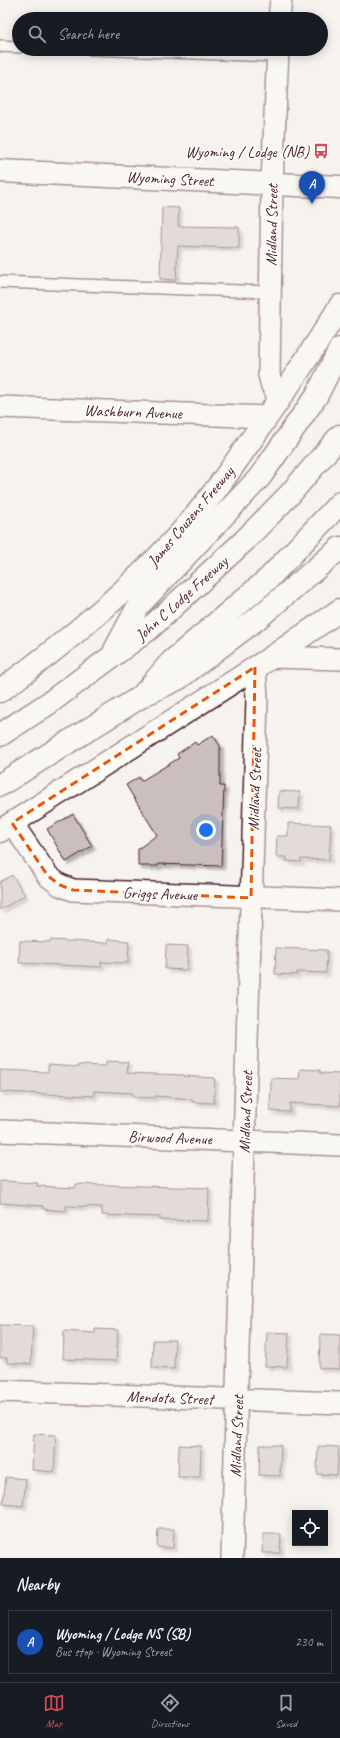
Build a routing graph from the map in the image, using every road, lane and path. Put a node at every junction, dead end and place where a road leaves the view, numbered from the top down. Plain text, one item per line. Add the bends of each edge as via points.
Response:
1 (281, 0) edge
2 (280, 12) edge
3 (0, 46) edge
4 (12, 46) edge
5 (278, 56) edge
6 (0, 171) edge
7 (272, 183) junction
8 (340, 187) edge
9 (0, 282) edge
10 (270, 292) junction
11 (340, 306) edge
12 (340, 349) edge
13 (280, 398) junction
14 (0, 407) edge
15 (266, 417) junction
16 (340, 436) edge
17 (340, 503) edge
18 (340, 548) edge
19 (340, 610) edge
20 (112, 656) junction
21 (340, 659) edge
22 (264, 662) junction
23 (0, 691) edge
24 (142, 696) junction
25 (0, 735) edge
26 (0, 785) edge
27 (6, 827) edge
28 (251, 898) junction
29 (340, 900) edge
30 (0, 1131) edge
31 (244, 1141) junction
32 (340, 1145) edge
33 (0, 1391) edge
34 (237, 1400) junction
35 (340, 1403) edge
36 (232, 1558) edge

1 - 2 street
3 - 4 lane
5 - 7 street, Midland Street
6 - 7 main road, Wyoming Street
7 - 8 main road, Wyoming Street
7 - 10 street, Midland Street
9 - 10 lane
10 - 13 street, Midland Street via 269,375 272,386
11 - 13 main road, James Couzens Freeway
12 - 20 main road via 317,395 260,477 139,606
13 - 15 main road, James Couzens Freeway
14 - 15 street, Washburn Avenue
15 - 23 main road, James Couzens Freeway via 221,484 176,538 84,628
16 - 20 main road, John C Lodge Freeway via 290,494 244,541 149,629
17 - 24 main road via 268,579 171,662
18 - 24 main road via 258,618 179,678
19 - 22 main road
20 - 25 main road, John C Lodge Freeway
21 - 22 street
22 - 27 main road
22 - 28 street, Midland Street via 257,699
24 - 26 main road
27 - 28 street, Griggs Avenue via 48,876 73,890 229,895
28 - 29 street, Griggs Avenue
28 - 31 street, Midland Street
30 - 31 street, Birwood Avenue
31 - 32 street, Birwood Avenue
31 - 34 street, Midland Street
33 - 34 street, Mendota Street
34 - 35 street, Mendota Street
34 - 36 street, Midland Street

